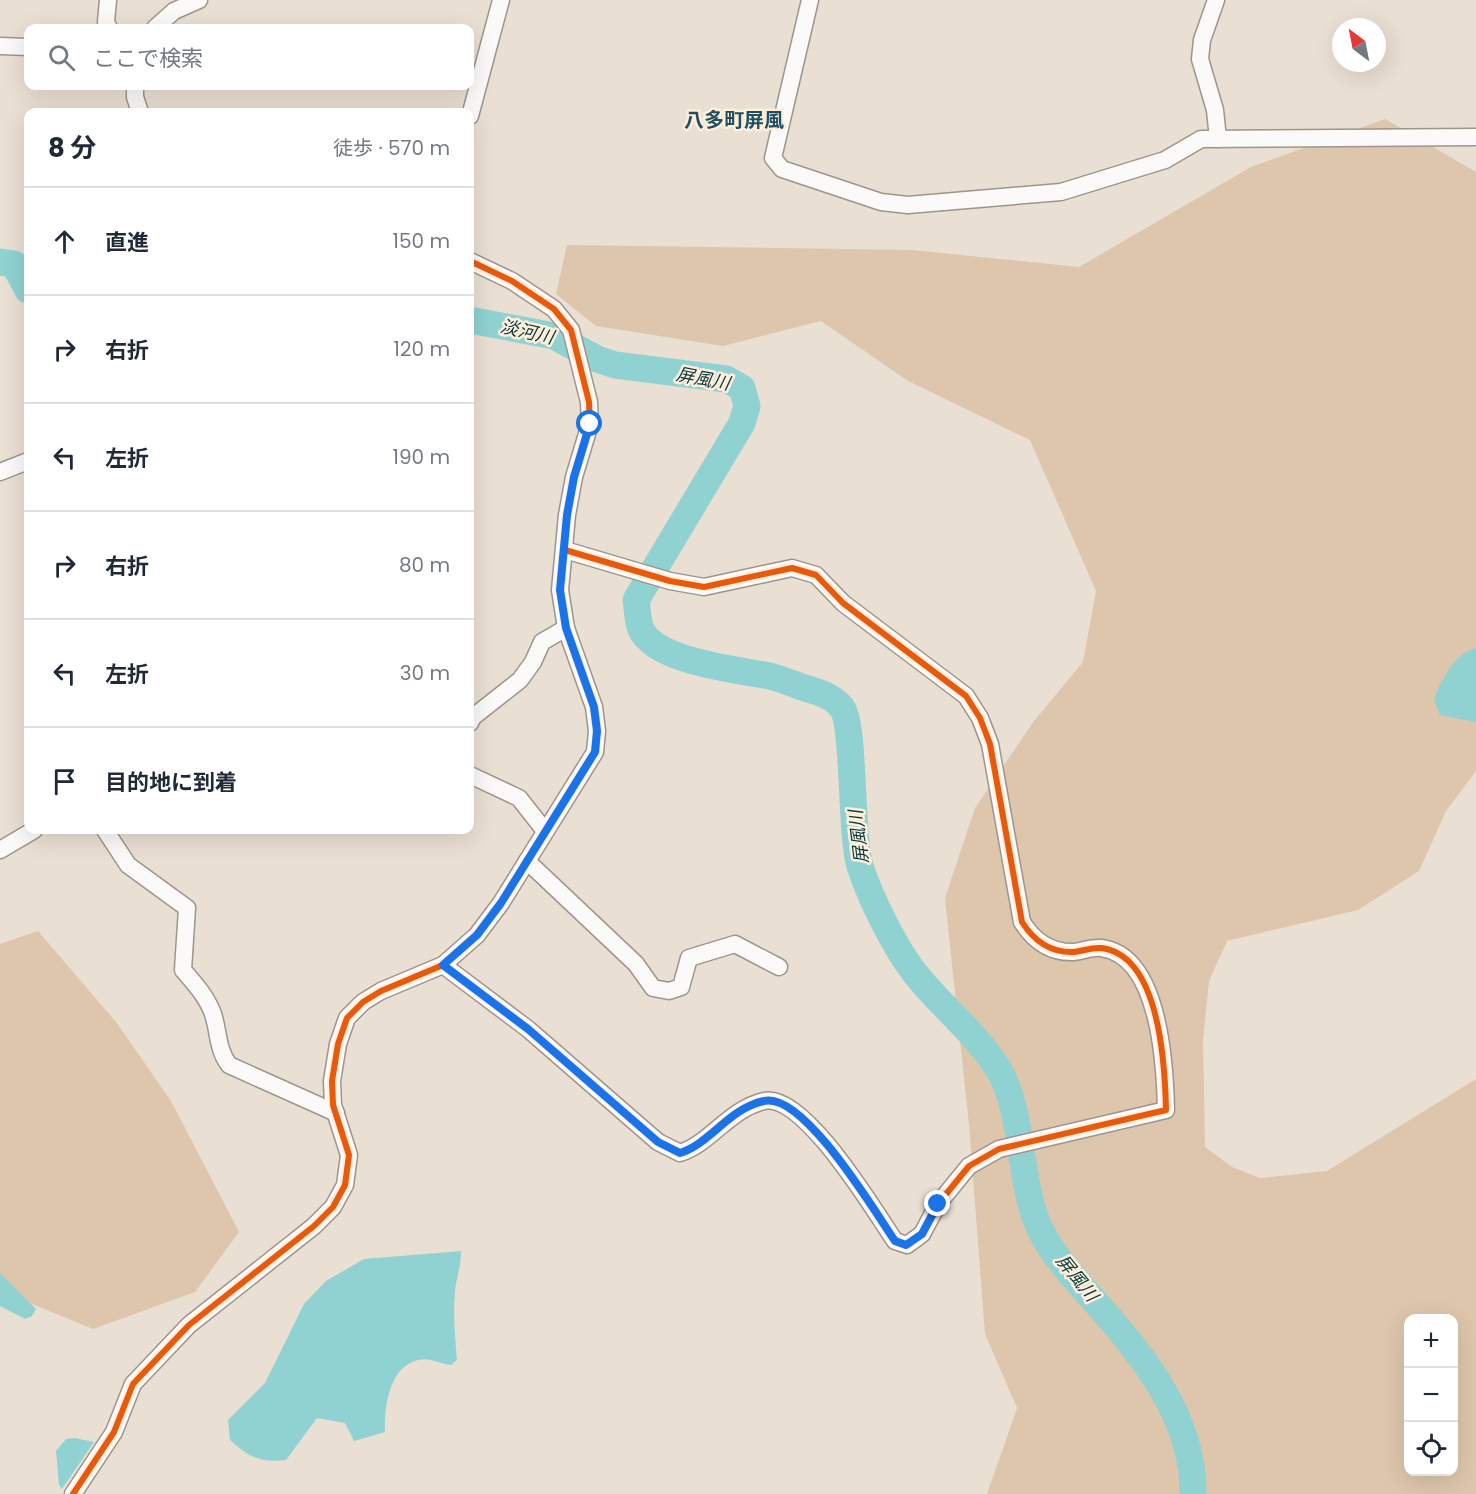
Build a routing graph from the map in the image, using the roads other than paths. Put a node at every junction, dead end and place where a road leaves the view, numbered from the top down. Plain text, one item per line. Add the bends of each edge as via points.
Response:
1 (108, 0) edge
2 (199, 0) edge
3 (501, 0) edge
4 (810, 0) edge
5 (1216, 0) edge
6 (103, 24) edge
7 (159, 24) edge
8 (0, 46) edge
9 (24, 47) edge
10 (135, 90) edge
11 (139, 108) edge
12 (472, 108) edge
13 (1476, 137) edge
14 (1218, 139) junction
15 (474, 263) edge
16 (24, 463) edge
17 (0, 472) edge
18 (565, 550) junction
19 (566, 628) junction
20 (474, 716) edge
21 (474, 777) edge
22 (545, 831) junction
23 (27, 834) edge
24 (108, 834) edge
25 (0, 850) edge
26 (527, 861) junction
27 (443, 965) junction
28 (779, 968) dead end
29 (336, 1113) junction
30 (73, 1494) edge

1 - 6 street
2 - 7 street via 174,11
3 - 12 street
4 - 14 street via 772,158 782,169 881,202 908,205 1061,192 1165,160 1201,139
5 - 14 street via 1202,40 1200,59 1215,110
8 - 9 street
10 - 11 street
13 - 14 street
15 - 18 street via 512,281 554,309 571,330 589,402 590,424 574,477
16 - 17 street
18 - 19 street via 560,590
18 - 27 street via 704,587 792,568 816,574 843,603 966,696 990,744 1022,922 1033,940 1047,947 1072,952 1108,949 1131,964 1142,978 1153,1003 1166,1110 999,1149 969,1166 938,1204 922,1234 906,1245 895,1241 830,1146 780,1101 766,1100 734,1114 696,1148 680,1153 658,1142 528,1029
19 - 20 street via 542,642 520,680
19 - 22 street via 594,707 595,752
21 - 22 street via 519,798
22 - 26 street
23 - 25 street
24 - 29 street via 128,865 187,908 183,970 205,995 214,1015 222,1055 229,1065
26 - 27 street via 477,935
26 - 28 street via 636,964 653,988 669,991 681,987 689,958 735,944
27 - 29 street via 381,991 347,1018 332,1081
29 - 30 street via 349,1155 345,1185 333,1207 189,1325 133,1384 114,1432

